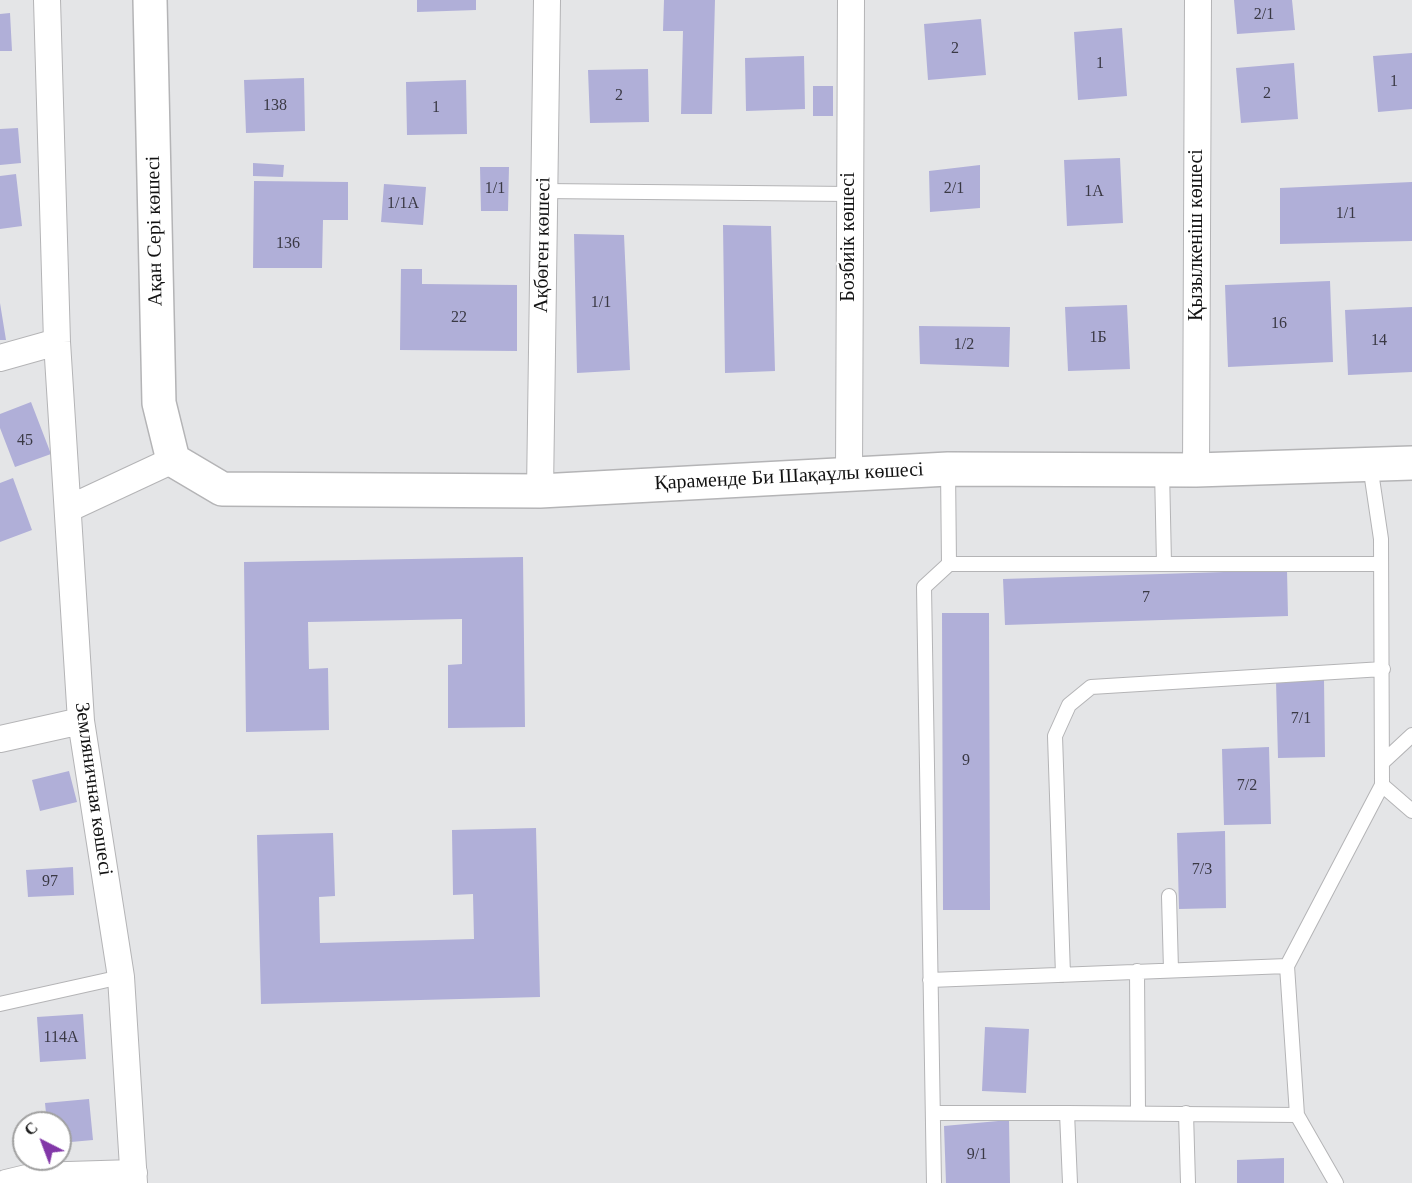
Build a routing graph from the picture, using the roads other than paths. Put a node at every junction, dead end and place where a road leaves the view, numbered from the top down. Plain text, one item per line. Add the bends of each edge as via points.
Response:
1 (47, 0) edge
2 (150, 0) edge
3 (547, 0) edge
4 (850, 0) edge
5 (1198, 0) edge
6 (544, 190) junction
7 (849, 194) junction
8 (57, 342) junction
9 (0, 358) edge
10 (173, 460) junction
11 (1369, 463) junction
12 (1412, 463) edge
13 (948, 470) junction
14 (1162, 470) junction
15 (1196, 470) junction
16 (849, 473) junction
17 (540, 491) junction
18 (70, 508) junction
19 (949, 564) junction
20 (1164, 564) junction
21 (1382, 564) junction
22 (1383, 669) junction
23 (81, 721) junction
24 (1412, 735) edge
25 (0, 739) edge
26 (1383, 762) junction
27 (1382, 785) junction
28 (1412, 811) edge
29 (1169, 896) dead end
30 (1287, 966) junction
31 (1171, 970) junction
32 (1137, 971) junction
33 (1063, 975) junction
34 (121, 977) junction
35 (930, 980) junction
36 (0, 1004) edge
37 (1137, 1112) junction
38 (933, 1113) junction
39 (1067, 1113) junction
40 (1186, 1113) junction
41 (1297, 1115) junction
42 (134, 1178) edge
43 (6, 1183) edge
44 (934, 1183) edge
45 (1070, 1183) edge
46 (1188, 1183) edge
47 (1336, 1183) edge

1 - 8 street, Земляничная көшесі
2 - 10 street, Ақан Сері көшесі via 159,403
3 - 6 street, Ақбөген көшесі
4 - 7 street, Бозбиік көшесі
5 - 15 street, Қызылкеніш көшесі
6 - 7 lane
6 - 17 street, Ақбөген көшесі
7 - 16 street, Бозбиік көшесі
8 - 9 street
8 - 18 street, Земляничная көшесі
10 - 17 street, Қараменде Би Шақаұлы көшесі via 222,489
10 - 18 street
11 - 12 street, Қараменде Би Шақаұлы көшесі
11 - 15 street, Қараменде Би Шақаұлы көшесі
11 - 21 lane
13 - 14 street, Қараменде Би Шақаұлы көшесі
13 - 16 street, Қараменде Би Шақаұлы көшесі
13 - 19 lane
14 - 15 street, Қараменде Би Шақаұлы көшесі
14 - 20 lane
16 - 17 street, Қараменде Би Шақаұлы көшесі
18 - 23 street, Земляничная көшесі
19 - 20 lane
19 - 35 lane via 924,587 923,606
20 - 21 lane
21 - 22 lane
22 - 26 lane
22 - 33 lane via 1091,687 1069,705 1055,736
23 - 25 street
23 - 34 street, Земляничная көшесі
24 - 26 lane
26 - 27 lane
27 - 28 lane
27 - 30 lane
29 - 31 lane
30 - 31 lane
30 - 41 lane
31 - 32 lane
32 - 33 lane
32 - 37 lane
33 - 35 lane
34 - 36 lane
34 - 42 street, Земляничная көшесі
35 - 38 lane
37 - 39 lane
37 - 40 lane
38 - 39 lane
38 - 44 lane
39 - 45 lane
40 - 41 lane
40 - 46 lane
41 - 47 lane
42 - 43 street via 35,1176

